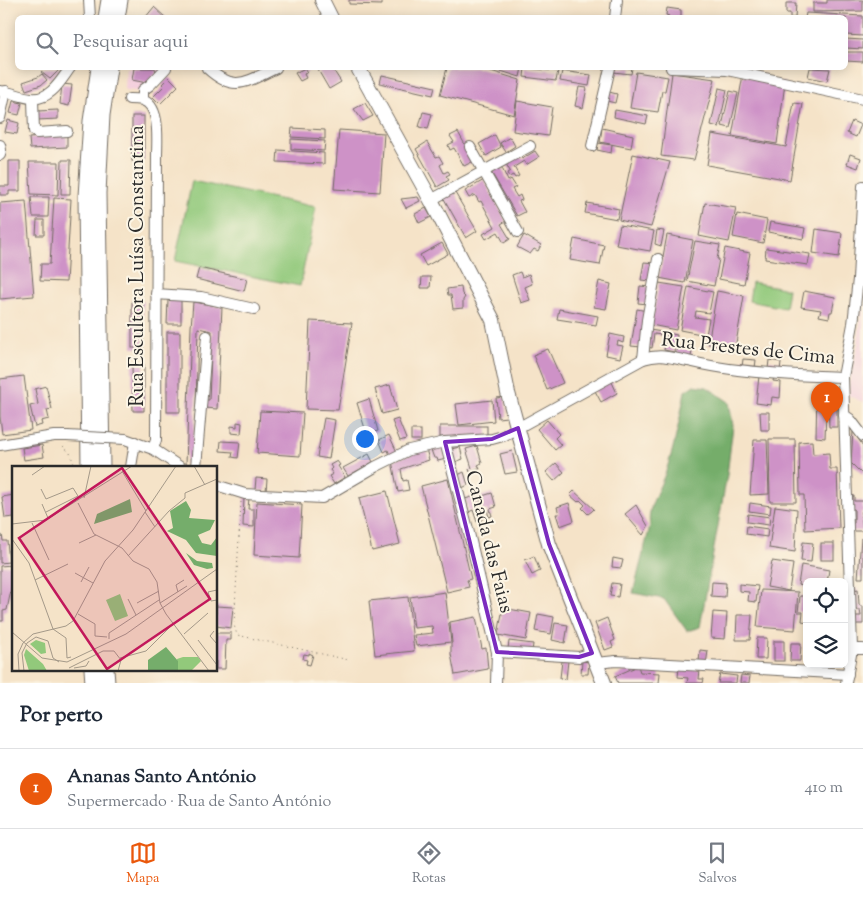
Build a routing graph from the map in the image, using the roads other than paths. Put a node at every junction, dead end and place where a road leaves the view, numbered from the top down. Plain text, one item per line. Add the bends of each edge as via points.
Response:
1 (89, 0) edge
2 (109, 0) edge
3 (120, 0) edge
4 (322, 0) edge
5 (617, 0) edge
6 (90, 15) edge
7 (106, 15) edge
8 (118, 15) edge
9 (330, 15) edge
10 (615, 15) edge
11 (69, 70) edge
12 (99, 70) edge
13 (109, 70) edge
14 (164, 70) edge
15 (210, 70) edge
16 (272, 70) edge
17 (359, 70) edge
18 (610, 70) edge
19 (727, 70) edge
20 (3, 91) edge
21 (33, 99) junction
22 (130, 99) dead end
23 (863, 99) edge
24 (143, 100) junction
25 (0, 118) edge
26 (67, 131) dead end
27 (0, 145) edge
28 (530, 146) dead end
29 (592, 146) dead end
30 (470, 147) dead end
31 (0, 155) edge
32 (484, 171) junction
33 (863, 186) edge
34 (863, 195) edge
35 (432, 200) junction
36 (518, 232) dead end
37 (658, 259) dead end
38 (156, 294) junction
39 (254, 309) dead end
40 (858, 325) edge
41 (207, 336) dead end
42 (643, 359) junction
43 (842, 377) junction
44 (844, 415) junction
45 (518, 428) junction
46 (863, 436) edge
47 (130, 441) junction
48 (445, 442) junction
49 (0, 443) edge
50 (154, 449) junction
51 (89, 466) edge
52 (102, 466) edge
53 (131, 466) edge
54 (179, 466) edge
55 (196, 466) edge
56 (218, 486) edge
57 (852, 649) junction
58 (863, 650) edge
59 (497, 652) junction
60 (594, 658) junction
61 (92, 670) edge
62 (106, 670) edge
63 (847, 679) edge
64 (93, 683) edge
65 (107, 683) edge
66 (496, 683) edge
67 (604, 683) edge

1 - 6 street
2 - 7 highway
3 - 8 highway
4 - 9 main road
5 - 10 street
11 - 21 street via 49,93
12 - 51 highway via 91,121 86,196
13 - 52 highway via 102,115 98,193
14 - 24 street via 143,90
15 - 16 street via 222,80 240,83
17 - 35 main road
18 - 29 street
19 - 23 street
20 - 21 street
20 - 25 street
21 - 26 street via 34,131
22 - 24 street, Rua Escultora Luísa Constantina
24 - 38 street, Rua Escultora Luísa Constantina via 156,118
27 - 31 street
28 - 32 street
30 - 32 street
32 - 35 street
32 - 36 street
33 - 34 street
34 - 40 street
35 - 45 main road via 493,320
37 - 42 street via 646,320
38 - 39 street via 201,297
38 - 50 street, Rua Escultora Luísa Constantina
40 - 43 street
41 - 55 street
42 - 43 street, Rua Prestes de Cima via 661,355 737,370
42 - 45 street, Rua Prestes de Cima
43 - 44 street
44 - 46 street
44 - 57 street
45 - 48 street, Rua Prestes de Cima via 492,439
45 - 60 main road via 549,544
47 - 49 street, bridge via 54,436
47 - 50 street
47 - 53 street
48 - 56 street, Rua Prestes de Cima via 409,450 322,498 241,494
48 - 59 street, Canada das Faias
50 - 54 street
57 - 58 street
57 - 63 street
59 - 60 street
59 - 66 street, Canada das Faias
60 - 63 street
60 - 67 main road
61 - 64 highway
62 - 65 highway

